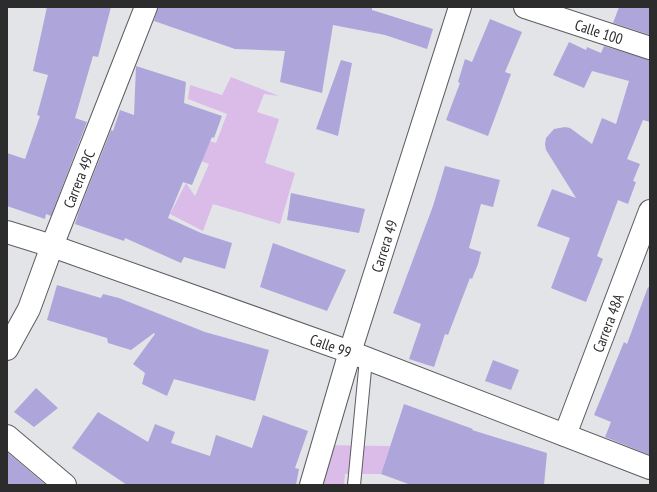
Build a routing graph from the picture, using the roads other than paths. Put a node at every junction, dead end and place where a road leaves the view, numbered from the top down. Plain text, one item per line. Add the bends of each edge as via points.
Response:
1 (146, 7) edge
2 (460, 7) edge
3 (525, 7) edge
4 (650, 48) edge
5 (650, 211) edge
6 (7, 232) edge
7 (52, 246) junction
8 (7, 349) edge
9 (358, 355) junction
10 (565, 435) junction
11 (7, 436) edge
12 (650, 468) edge
13 (65, 485) edge
14 (311, 485) edge
15 (354, 485) edge

1 - 7 street, Carrera 49C
2 - 9 street, Carrera 49
3 - 4 street, Calle 100
5 - 10 street, Carrera 48A
6 - 7 street, Calle 99
7 - 8 street, Carrera 49C via 29,309
7 - 9 street, Calle 99
9 - 10 street, Calle 99
9 - 14 street, Carrera 49
9 - 15 lane
10 - 12 street, Calle 99
11 - 13 street

